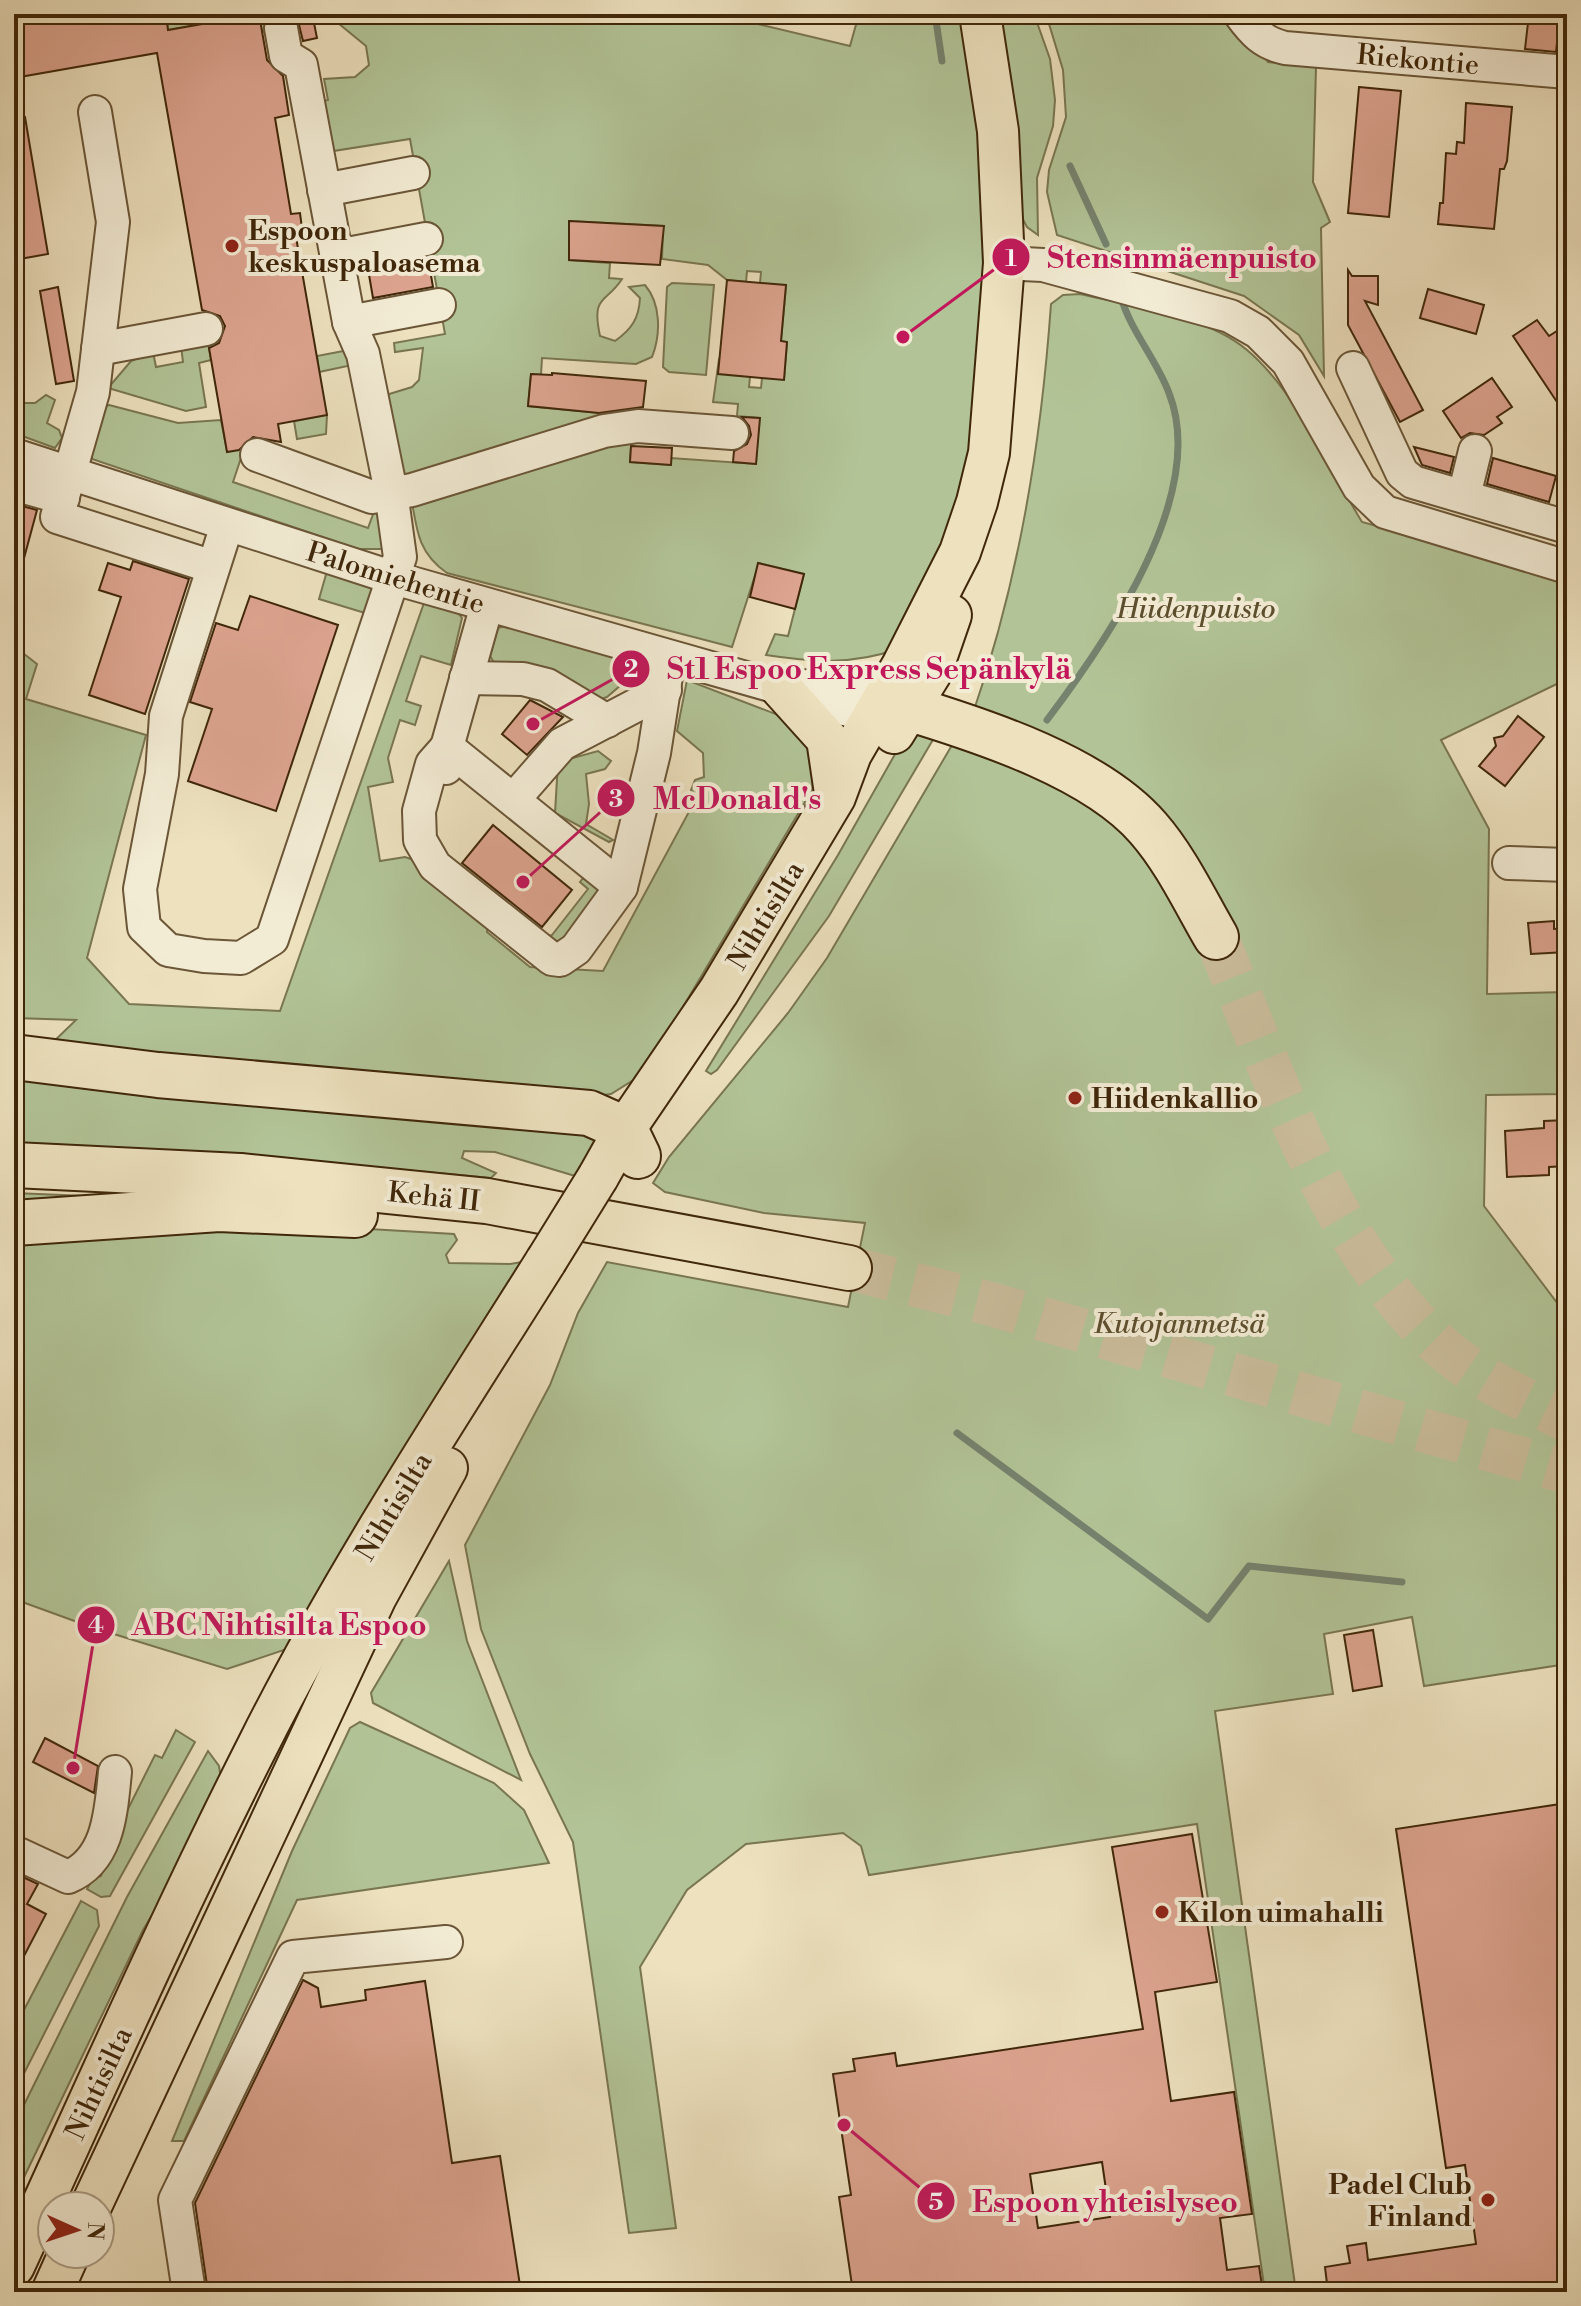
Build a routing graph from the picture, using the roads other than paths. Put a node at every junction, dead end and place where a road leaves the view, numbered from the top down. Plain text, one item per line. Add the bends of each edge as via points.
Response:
1 (980, 14) edge
2 (1240, 14) edge
3 (281, 28) dead end
4 (1567, 72) edge
5 (95, 112) dead end
6 (413, 173) dead end
7 (324, 190) junction
8 (426, 239) dead end
9 (337, 256) junction
10 (1004, 263) junction
11 (439, 305) dead end
12 (349, 322) junction
13 (206, 329) dead end
14 (98, 349) junction
15 (1353, 368) dead end
16 (732, 433) dead end
17 (1475, 451) dead end
18 (14, 455) edge
19 (257, 455) dead end
20 (14, 484) edge
21 (66, 486) junction
22 (391, 492) junction
23 (1464, 496) junction
24 (227, 525) junction
25 (1567, 527) edge
26 (1566, 563) edge
27 (213, 567) junction
28 (394, 578) junction
29 (487, 605) junction
30 (669, 657) junction
31 (466, 678) junction
32 (781, 688) junction
33 (665, 690) junction
34 (890, 706) junction
35 (607, 721) junction
36 (447, 747) junction
37 (835, 797) junction
38 (514, 799) junction
39 (1509, 863) dead end
40 (1567, 865) edge
41 (621, 887) junction
42 (1216, 937) tunnel mouth
43 (14, 1057) edge
44 (621, 1160) junction
45 (14, 1165) edge
46 (14, 1223) edge
47 (670, 1233) junction
48 (559, 1262) junction
49 (849, 1268) tunnel mouth
50 (115, 1772) dead end
51 (14, 1852) edge
52 (446, 1942) dead end
53 (98, 2190) edge
54 (14, 2266) edge
55 (62, 2270) edge
56 (52, 2292) edge
57 (189, 2292) edge

1 - 10 main road, Nihtisilta via 998,131
2 - 4 street, Riekontie via 1269,44
3 - 7 street via 286,56 301,65
5 - 14 street via 113,222
6 - 7 street
7 - 9 street
8 - 9 street
9 - 12 street
10 - 26 street via 1043,265 1230,316 1258,332 1288,362 1359,487 1385,512
10 - 34 main road, Nihtisilta via 989,453 960,552 949,625 931,673
11 - 12 street
12 - 22 street via 363,354
13 - 14 street
14 - 21 street via 93,392
15 - 23 street via 1402,473 1413,482
16 - 22 street via 638,426 604,431 477,472
17 - 23 street
18 - 21 street, Palomiehentie
19 - 22 street via 372,497
20 - 21 street
21 - 24 street, Palomiehentie
21 - 27 street via 57,517
22 - 28 street via 400,540
23 - 25 street
24 - 27 street
24 - 28 street, Palomiehentie
27 - 28 street via 166,716 162,774 140,889 144,927 168,950 204,956 241,958 272,939
28 - 29 street, Palomiehentie
29 - 30 street, Palomiehentie
29 - 31 street
30 - 32 street, Palomiehentie
30 - 33 street
31 - 35 street via 547,685
31 - 36 street
32 - 34 street, Palomiehentie via 861,686
32 - 37 main road via 827,739
33 - 35 street
33 - 41 street
34 - 37 main road, Nihtisilta via 871,766
34 - 42 highway via 955,723 1110,794 1148,828
35 - 38 street via 562,744
36 - 38 street
36 - 41 street via 432,764 419,811 420,840 435,866 552,959 560,960 576,949
37 - 44 main road, Nihtisilta
38 - 41 street
39 - 40 street
43 - 44 highway via 589,1113
44 - 48 main road, Nihtisilta, bridge
45 - 47 highway, Kehä II via 240,1176 487,1201
46 - 47 highway via 219,1209
47 - 49 highway, Kehä II
48 - 53 main road, Nihtisilta via 376,1597
48 - 54 main road, Nihtisilta via 357,1566 274,1715
50 - 51 street via 109,1829 85,1870 68,1877
52 - 57 street via 293,1957 175,2200
55 - 56 main road

